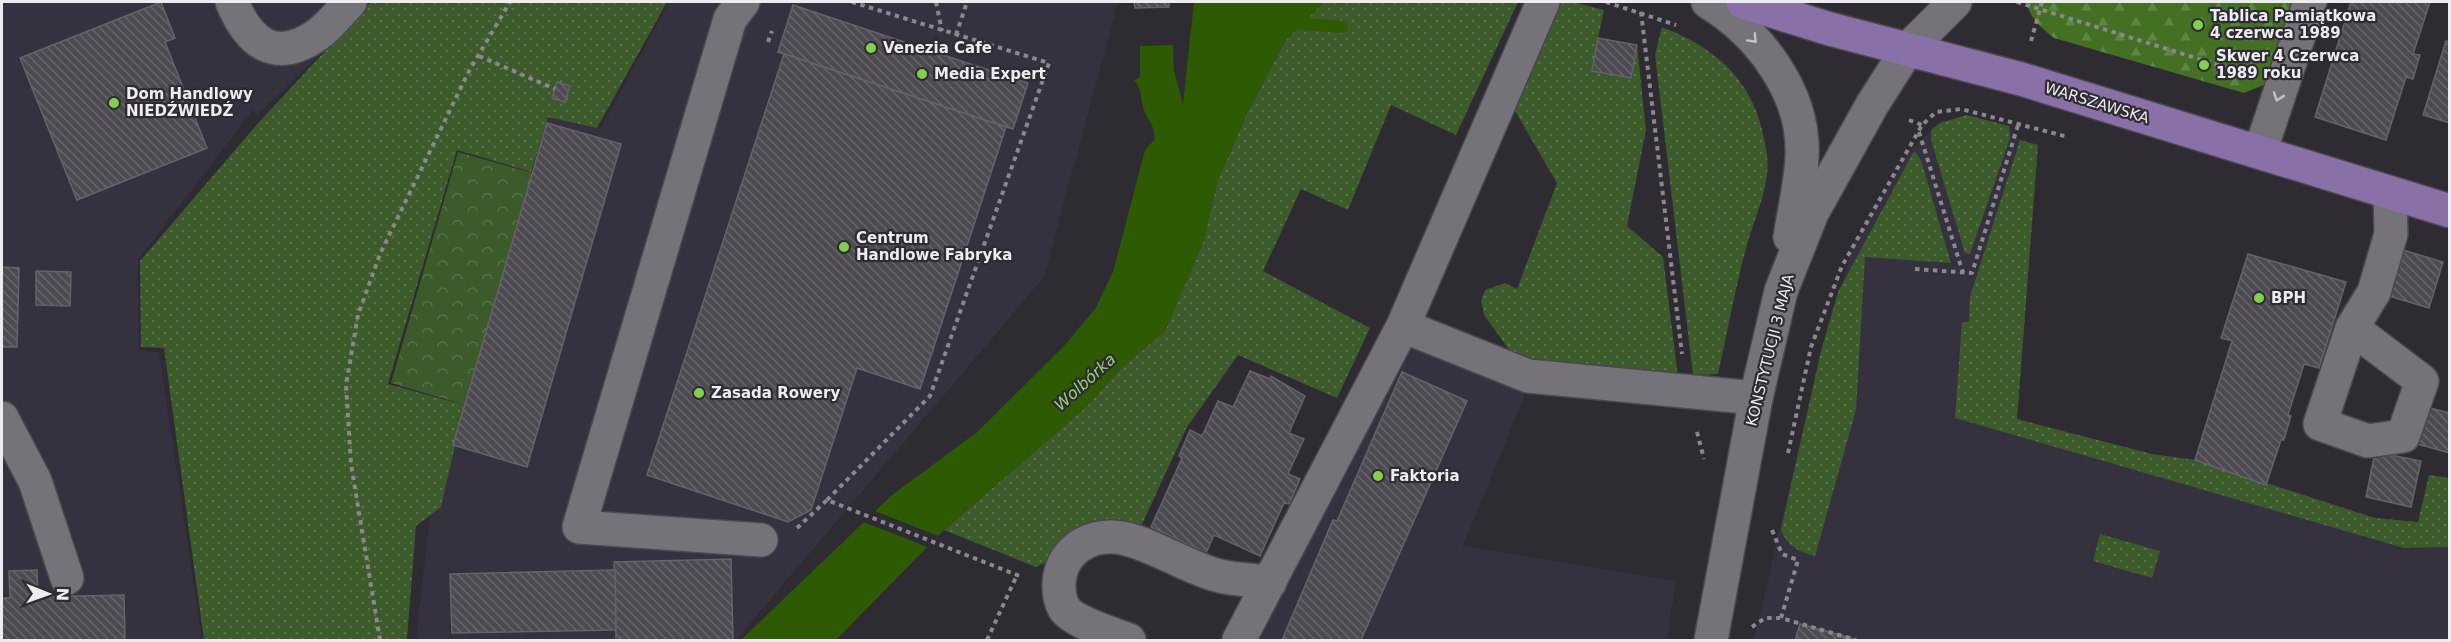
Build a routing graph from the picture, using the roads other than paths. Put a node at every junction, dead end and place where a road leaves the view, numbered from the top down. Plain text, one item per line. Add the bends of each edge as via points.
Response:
1 (232, 2) edge
2 (350, 2) edge
3 (743, 2) edge
4 (1543, 2) edge
5 (1708, 2) edge
6 (1743, 2) edge
7 (1955, 2) edge
8 (2310, 2) edge
9 (1907, 50) junction
10 (2259, 152) junction
11 (2390, 193) junction
12 (2450, 211) edge
13 (1782, 291) junction
14 (1403, 326) junction
15 (2352, 328) dead end
16 (1756, 398) junction
17 (2, 418) edge
18 (761, 540) road end
19 (67, 578) dead end
20 (1270, 582) junction
21 (1129, 640) edge
22 (1239, 640) edge
23 (1712, 640) edge

1 - 2 street via 254,40 273,48 299,45 319,34
3 - 18 street via 730,18 579,526
4 - 14 street
5 -> 13 street via 1723,10 1754,39 1774,64 1798,120 1803,154
6 - 9 main road, WARSZAWSKA
7 - 9 street, KONSTYTUCJI 3 MAJA
8 -> 10 street
9 - 10 main road, WARSZAWSKA via 2021,79
9 - 13 street, KONSTYTUCJI 3 MAJA via 1812,213
10 - 11 main road, WARSZAWSKA
11 - 12 main road, WARSZAWSKA
11 - 15 street via 2391,234 2374,292
13 - 16 street, KONSTYTUCJI 3 MAJA
14 - 16 street via 1528,376
14 - 20 street
16 - 23 street, KONSTYTUCJI 3 MAJA
17 - 19 street via 34,481
20 - 21 street via 1220,576 1121,538 1094,538 1064,560 1059,575 1059,598 1065,610 1080,620
20 - 22 street

